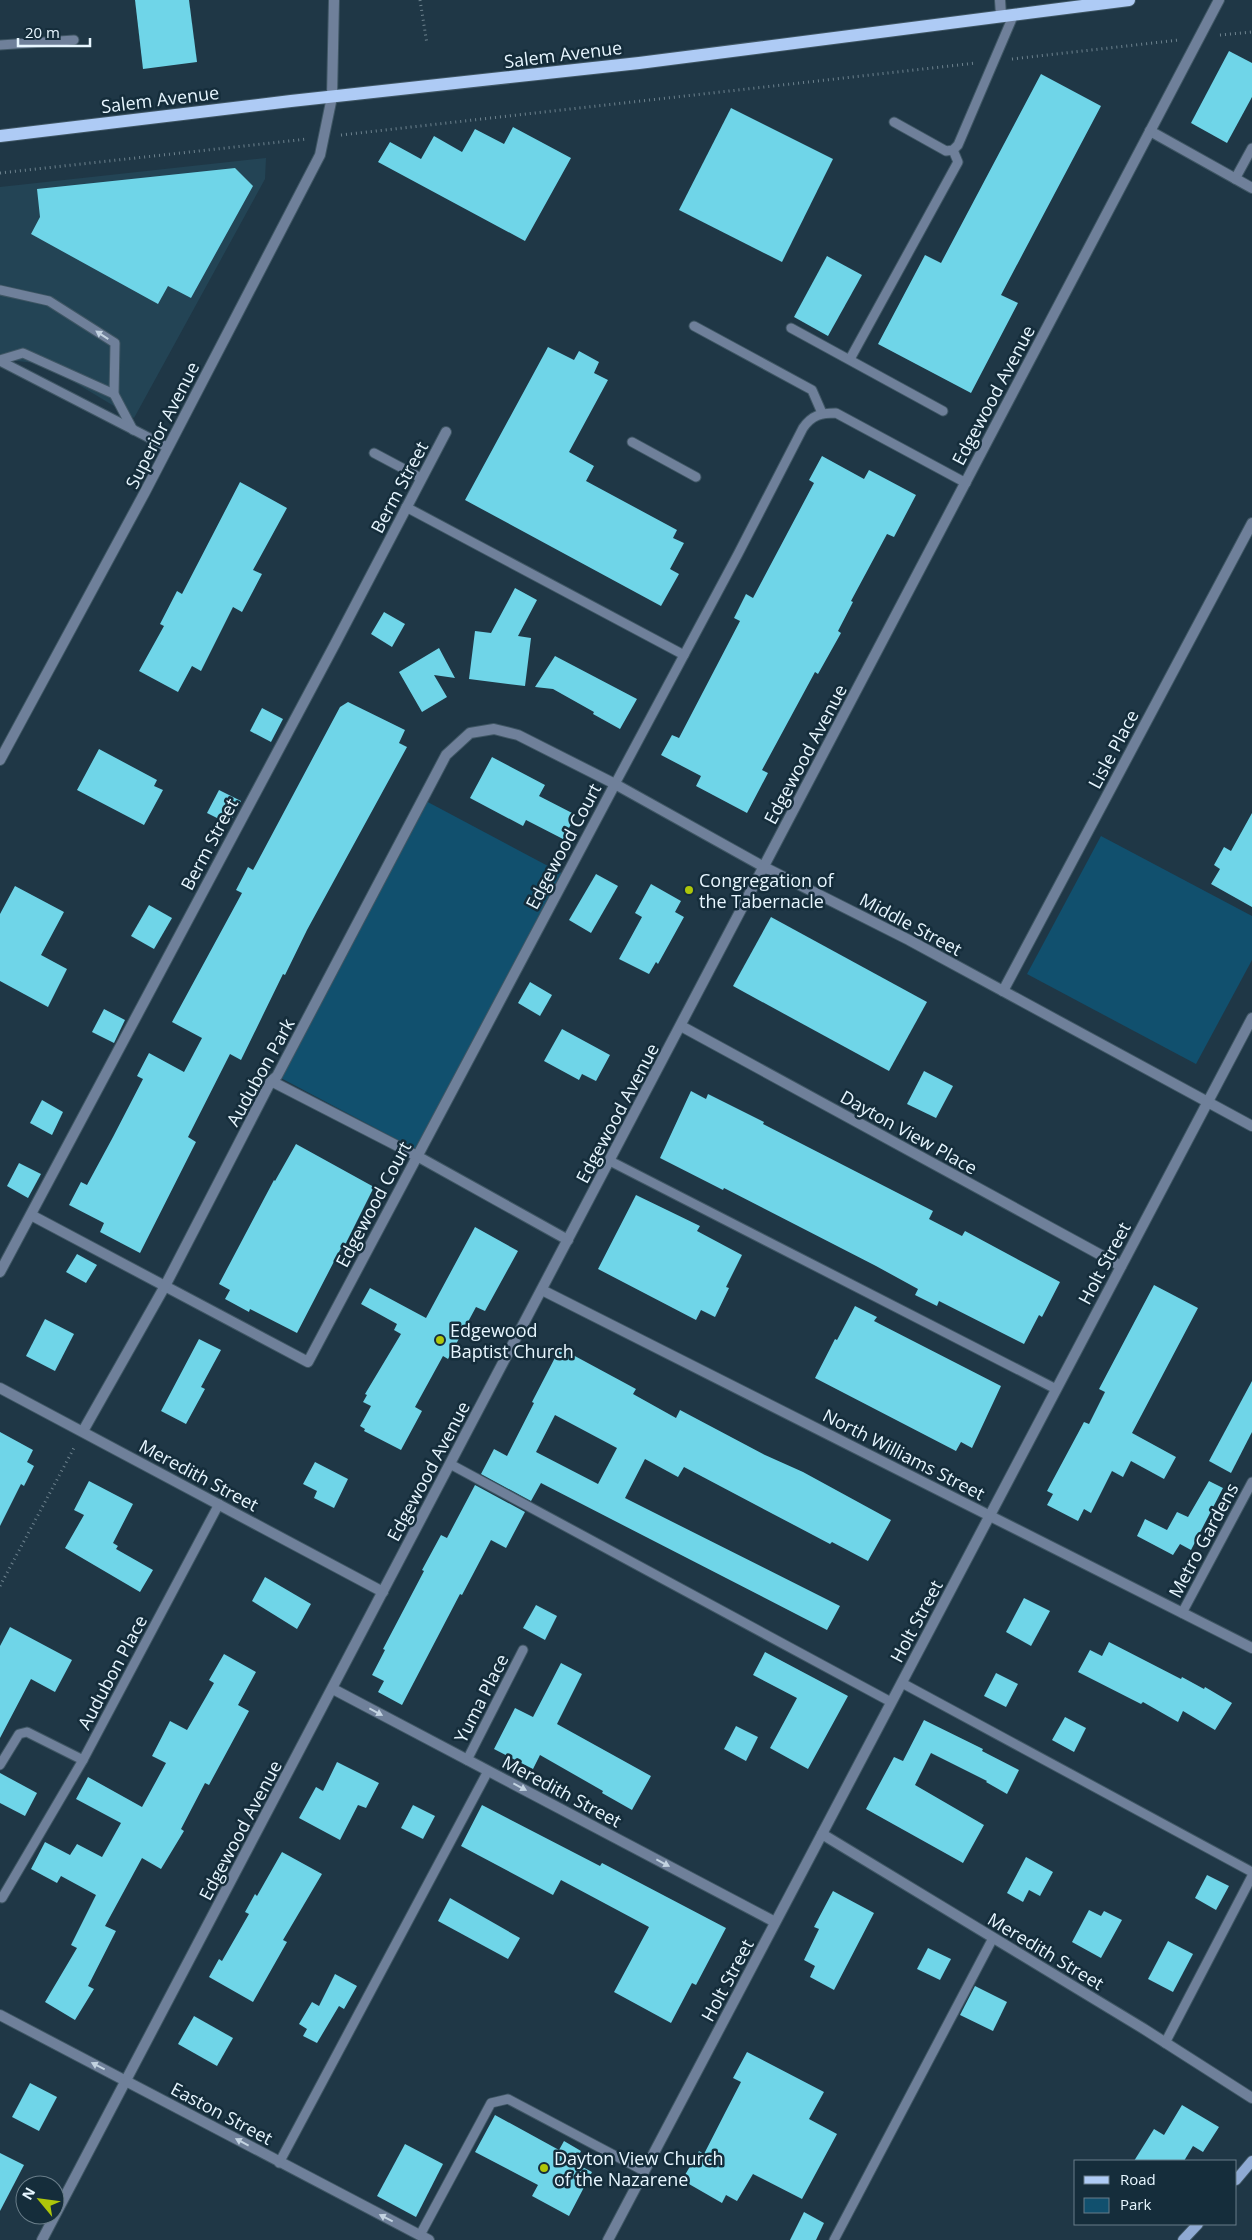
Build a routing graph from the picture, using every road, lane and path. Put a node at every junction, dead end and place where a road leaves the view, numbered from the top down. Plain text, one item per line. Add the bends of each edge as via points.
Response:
1 (334, 0) edge
2 (420, 0) edge
3 (1000, 0) edge
4 (1129, 0) edge
5 (1219, 0) edge
6 (1008, 14) junction
7 (1252, 32) edge
8 (1214, 36) dead end
9 (1185, 39) dead end
10 (74, 40) dead end
11 (427, 44) dead end
12 (0, 46) edge
13 (994, 61) junction
14 (332, 97) junction
15 (894, 122) dead end
16 (1150, 131) junction
17 (0, 136) edge
18 (324, 137) junction
19 (1252, 148) edge
20 (953, 150) junction
21 (0, 173) edge
22 (1235, 179) junction
23 (1252, 188) edge
24 (0, 290) edge
25 (694, 326) dead end
26 (791, 328) dead end
27 (850, 359) junction
28 (0, 360) edge
29 (114, 394) junction
30 (943, 411) dead end
31 (822, 413) junction
32 (133, 430) junction
33 (446, 432) dead end
34 (632, 442) dead end
35 (167, 447) junction
36 (374, 453) dead end
37 (696, 477) dead end
38 (421, 478) junction
39 (966, 483) junction
40 (406, 507) junction
41 (1252, 523) edge
42 (684, 655) junction
43 (470, 733) joint
44 (0, 760) edge
45 (615, 784) junction
46 (764, 867) junction
47 (1003, 991) junction
48 (1252, 1018) edge
49 (681, 1026) junction
50 (271, 1080) junction
51 (1207, 1103) junction
52 (1252, 1126) edge
53 (418, 1156) junction
54 (610, 1161) junction
55 (31, 1214) junction
56 (568, 1240) junction
57 (1121, 1266) junction
58 (0, 1272) edge
59 (165, 1286) junction
60 (542, 1290) junction
61 (0, 1388) edge
62 (1056, 1389) junction
63 (83, 1431) junction
64 (450, 1464) junction
65 (1252, 1482) edge
66 (219, 1504) junction
67 (990, 1516) junction
68 (0, 1586) edge
69 (383, 1592) junction
70 (1182, 1613) junction
71 (1252, 1648) edge
72 (524, 1650) dead end
73 (902, 1682) junction
74 (333, 1689) junction
75 (891, 1702) junction
76 (83, 1760) junction
77 (468, 1760) junction
78 (0, 1765) edge
79 (488, 1771) junction
80 (822, 1834) junction
81 (1252, 1872) edge
82 (1252, 1876) edge
83 (2, 1898) dead end
84 (775, 1922) junction
85 (993, 1938) junction
86 (0, 2015) edge
87 (1165, 2043) junction
88 (127, 2080) junction
89 (1252, 2098) edge
90 (1252, 2161) edge
91 (279, 2162) junction
92 (644, 2172) junction
93 (1237, 2179) edge
94 (1197, 2225) edge
95 (424, 2238) edge
96 (42, 2240) edge
97 (608, 2240) edge
98 (834, 2240) edge
99 (1183, 2240) edge

1 - 14 street, Superior Avenue
2 - 11 path
3 - 6 street
4 - 6 main road, Salem Avenue
5 - 16 street, Edgewood Avenue
6 - 13 lane
6 - 14 main road, Salem Avenue via 639,63
7 - 8 path
9 - 13 path
10 - 12 lane
13 - 18 path
13 - 20 lane via 958,146
14 - 17 main road, Salem Avenue
14 - 18 street, Superior Avenue
15 - 20 lane via 946,151
16 - 22 street
16 - 39 street, Edgewood Avenue
18 - 21 path
18 - 35 street, Superior Avenue via 320,155
19 - 22 lane
20 - 27 lane via 958,162
22 - 23 street
29 -> 24 lane via 115,343 49,301
25 - 31 lane via 812,390
26 - 27 lane
27 - 30 lane
28 - 29 lane via 23,353
28 - 32 lane
29 - 32 lane
31 - 39 lane via 836,413
31 - 42 lane via 809,420 803,428
32 - 35 lane
33 - 38 street, Berm Street
34 - 37 lane
35 - 44 street, Superior Avenue
36 - 38 lane
38 - 40 street, Berm Street
39 - 46 street, Edgewood Avenue
40 - 42 lane
40 - 55 street, Berm Street
41 - 47 street, Lisle Place
42 - 45 lane
43 - 45 street, Middle Street via 494,729 518,735
43 - 50 street, Audubon Park via 446,756 277,1076
45 - 46 street, Middle Street
45 - 53 street, Edgewood Court
46 - 47 street, Middle Street
46 - 49 street, Edgewood Avenue
47 - 51 street, Middle Street
48 - 51 street, Holt Street
49 - 54 street, Edgewood Avenue
49 - 57 street, Dayton View Place
50 - 53 street
50 - 59 street, Audubon Park
51 - 52 street, Middle Street
51 - 57 street, Holt Street
53 - 56 street
53 - 59 street, Edgewood Court via 308,1362
54 - 56 street, Edgewood Avenue
54 - 62 lane
55 - 58 street, Berm Street
55 - 59 street, Edgewood Court
56 - 60 street, Edgewood Avenue
57 - 62 street, Holt Street
59 - 63 street, Audubon Park
60 - 64 street, Edgewood Avenue
60 - 67 street, North Williams Street
61 - 63 street, Meredith Street
62 - 67 street, Holt Street
63 - 66 street, Meredith Street
63 - 68 path
64 - 69 street, Edgewood Avenue
64 - 75 lane
65 - 70 lane, Metro Gardens
66 - 69 street, Meredith Street
66 - 76 lane, Audubon Place
67 - 70 street, North Williams Street
67 - 73 street, Holt Street
69 - 74 street, Edgewood Avenue
70 - 71 street, North Williams Street
72 - 77 lane, Yuma Place
73 - 75 street, Holt Street
73 - 81 lane
74 -> 77 street, Meredith Street
74 - 88 street, Edgewood Avenue
75 - 80 street, Holt Street
76 - 78 lane via 27,1732 19,1734
76 - 83 lane, Audubon Place
77 - 79 street, Meredith Street
79 -> 84 street, Meredith Street
79 - 91 lane
80 - 84 street, Holt Street
80 - 85 street, Meredith Street
82 - 87 lane
84 - 92 street, Holt Street
85 - 87 street, Meredith Street
85 - 98 lane
88 -> 86 street, Easton Street
87 - 89 street, Meredith Street
91 -> 88 street, Easton Street
88 - 96 street, Edgewood Avenue
90 - 93 street
95 -> 91 street, Easton Street
92 - 95 lane via 508,2099 490,2103
92 - 97 street, Holt Street
94 - 99 street

